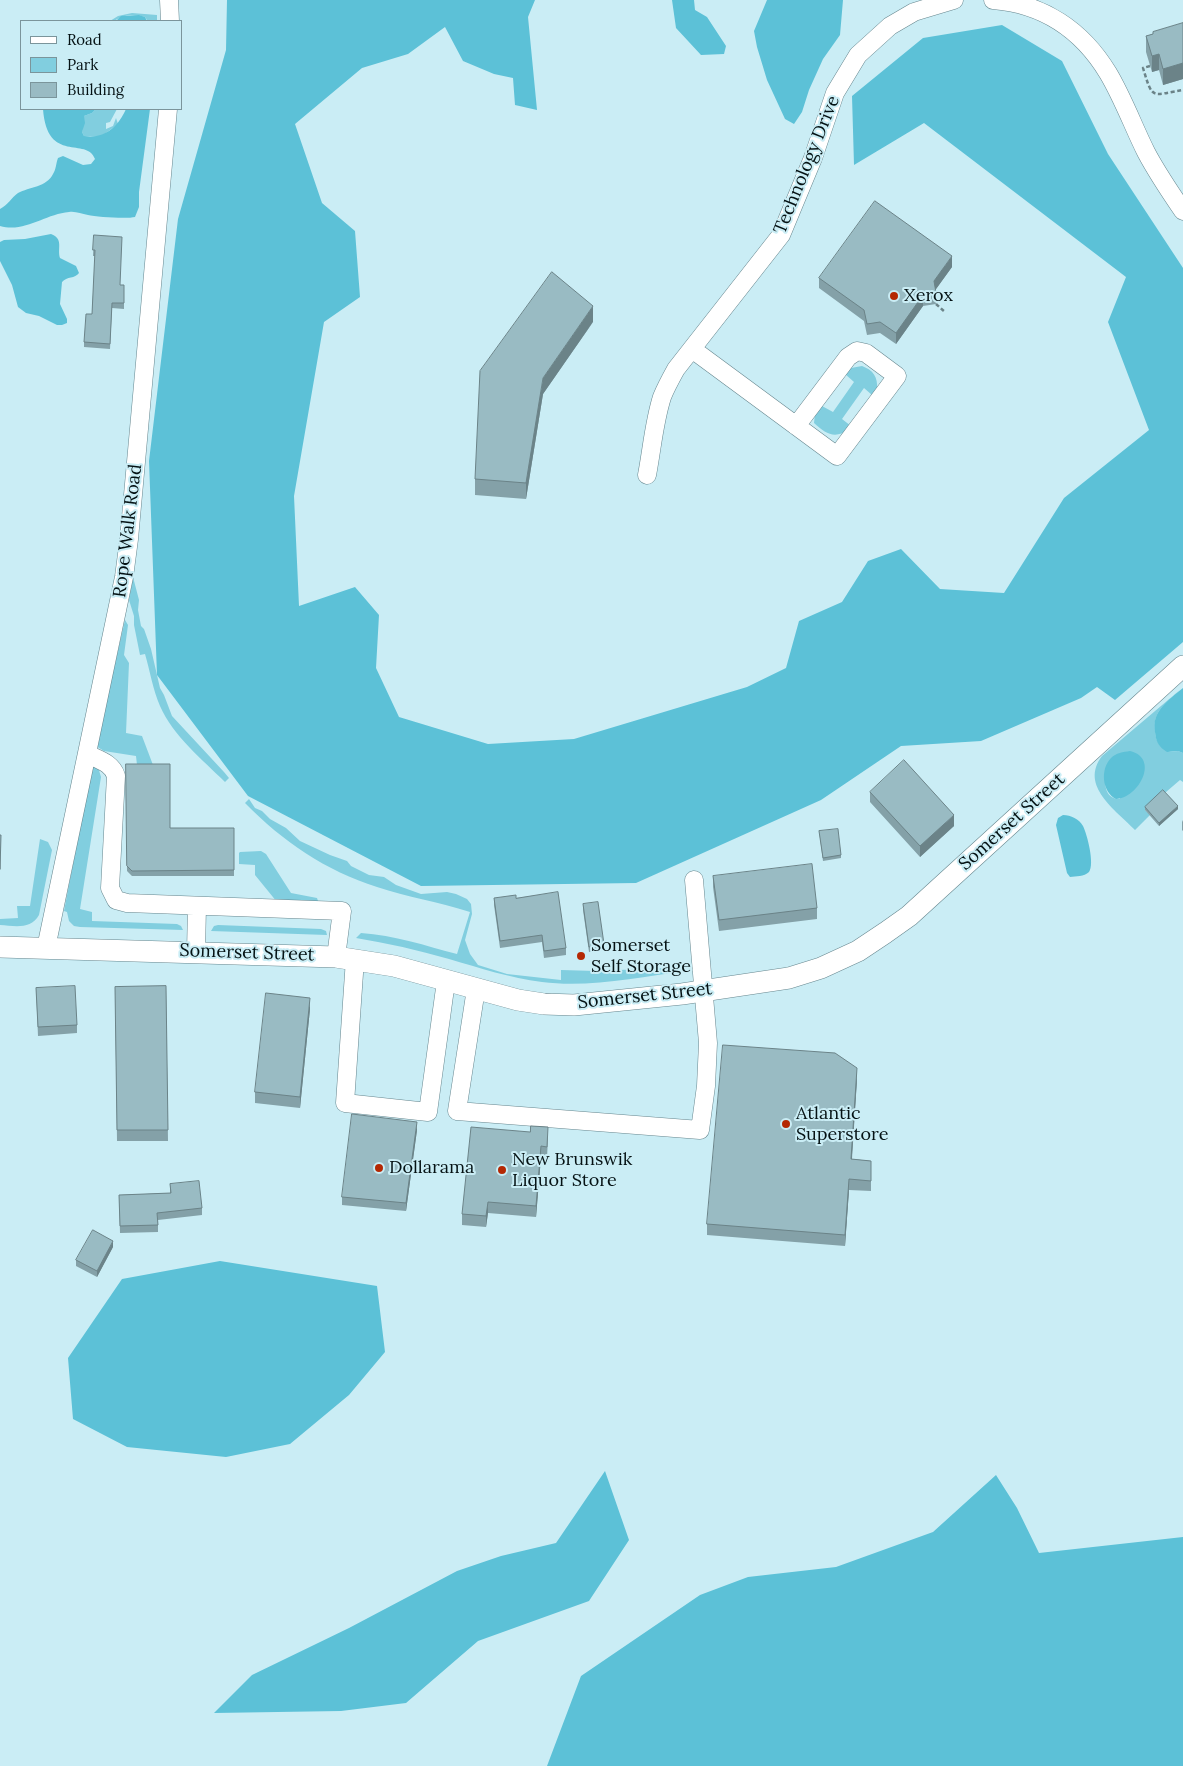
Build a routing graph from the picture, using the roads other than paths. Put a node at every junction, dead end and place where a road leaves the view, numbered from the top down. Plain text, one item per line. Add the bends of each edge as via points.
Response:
1 (169, 0) edge
2 (954, 0) edge
3 (993, 0) edge
4 (912, 6) edge
5 (170, 20) edge
6 (168, 110) edge
7 (1183, 211) edge
8 (692, 349) junction
9 (796, 426) junction
10 (647, 475) dead end
11 (1183, 666) edge
12 (88, 754) junction
13 (694, 880) dead end
14 (197, 906) junction
15 (0, 947) edge
16 (46, 948) junction
17 (196, 952) junction
18 (346, 958) junction
19 (446, 981) junction
20 (476, 989) junction
21 (704, 991) junction

1 - 5 street
2 - 4 street, Technology Drive
3 - 7 street via 1034,8 1055,18 1092,52 1119,94 1158,174
4 - 8 street, Technology Drive via 871,42 846,72 781,235
6 - 12 street, Rope Walk Road via 129,538 120,600
8 - 9 street
8 - 10 street, Technology Drive via 676,369 662,397
9 - 9 street via 837,456 897,376 866,353 857,351 848,357
11 - 21 main road, Somerset Street via 909,916 885,933 858,951 821,968 780,980
12 - 14 street via 110,765 116,776 110,888 113,897 127,903
12 - 16 street, Rope Walk Road
13 - 21 street
14 - 17 street
14 - 18 street via 342,911
15 - 16 main road, Somerset Street
16 - 17 main road, Somerset Street
17 - 18 main road, Somerset Street
18 - 19 main road, Somerset Street via 394,966
18 - 19 street via 345,1103 428,1112
19 - 20 main road, Somerset Street
20 - 21 main road, Somerset Street via 518,1000 574,1005
20 - 21 street via 457,1111 700,1130 708,1043

